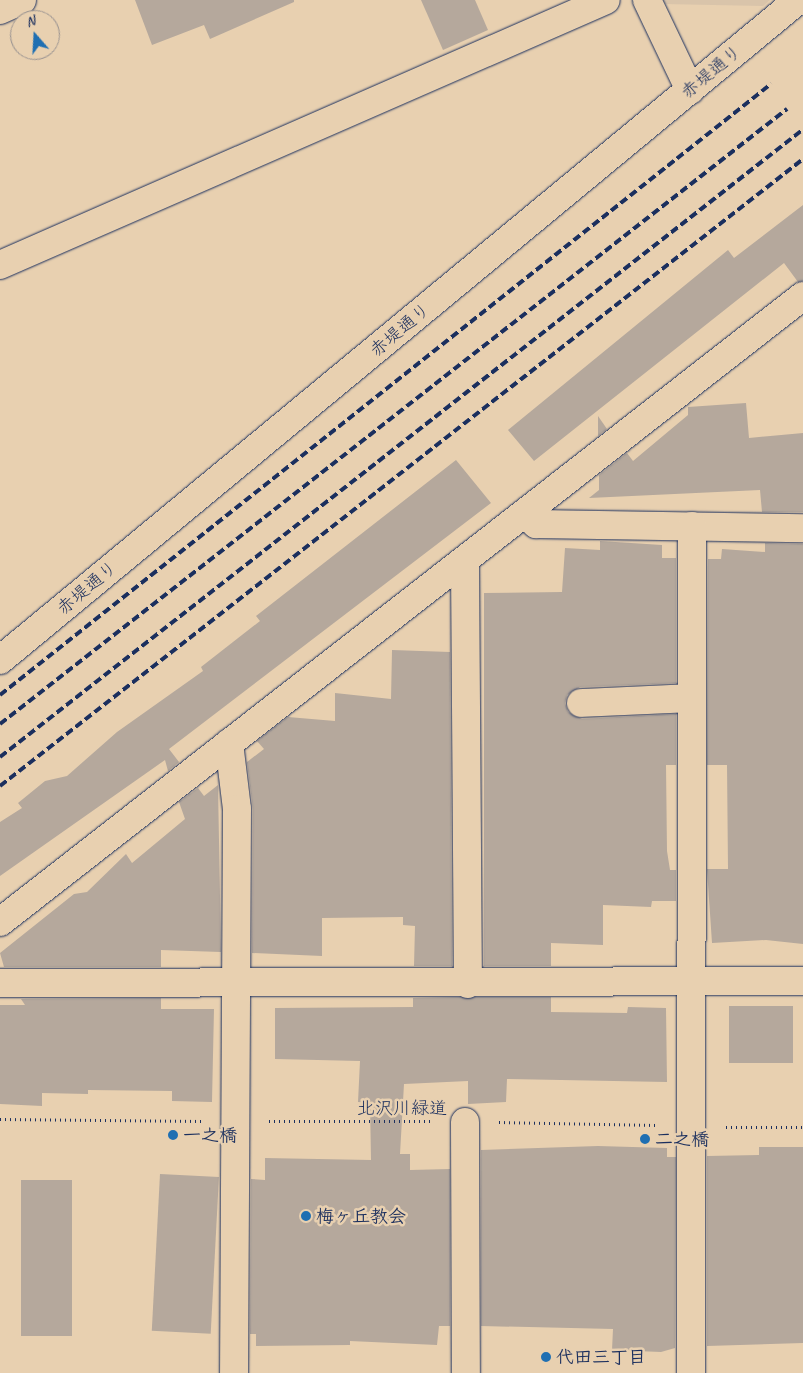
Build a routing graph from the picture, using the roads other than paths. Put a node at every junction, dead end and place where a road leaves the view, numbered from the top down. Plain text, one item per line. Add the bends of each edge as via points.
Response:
1 (22, 0) edge
2 (606, 0) edge
3 (647, 0) edge
4 (798, 0) edge
5 (0, 10) edge
6 (690, 90) junction
7 (0, 265) edge
8 (803, 296) edge
9 (525, 513) junction
10 (692, 526) junction
11 (803, 528) edge
12 (465, 563) junction
13 (0, 660) edge
14 (690, 698) junction
15 (581, 703) dead end
16 (229, 743) junction
17 (0, 922) edge
18 (803, 981) edge
19 (692, 982) junction
20 (0, 983) edge
21 (238, 984) junction
22 (468, 984) junction
23 (465, 1122) road end
24 (234, 1373) edge
25 (466, 1373) edge
26 (692, 1373) edge

1 - 5 street
2 - 7 street
3 - 6 street
4 - 6 street, 赤堤通り
6 - 13 street, 赤堤通り
8 - 9 street
9 - 10 street via 536,524
9 - 12 street
10 - 11 street
10 - 14 street
12 - 16 street
12 - 22 street
14 - 15 street
14 - 19 street
16 - 17 street
16 - 21 street via 237,809
18 - 19 street
19 - 22 street
19 - 26 street
20 - 21 street
21 - 22 street
21 - 24 street
23 - 25 street

